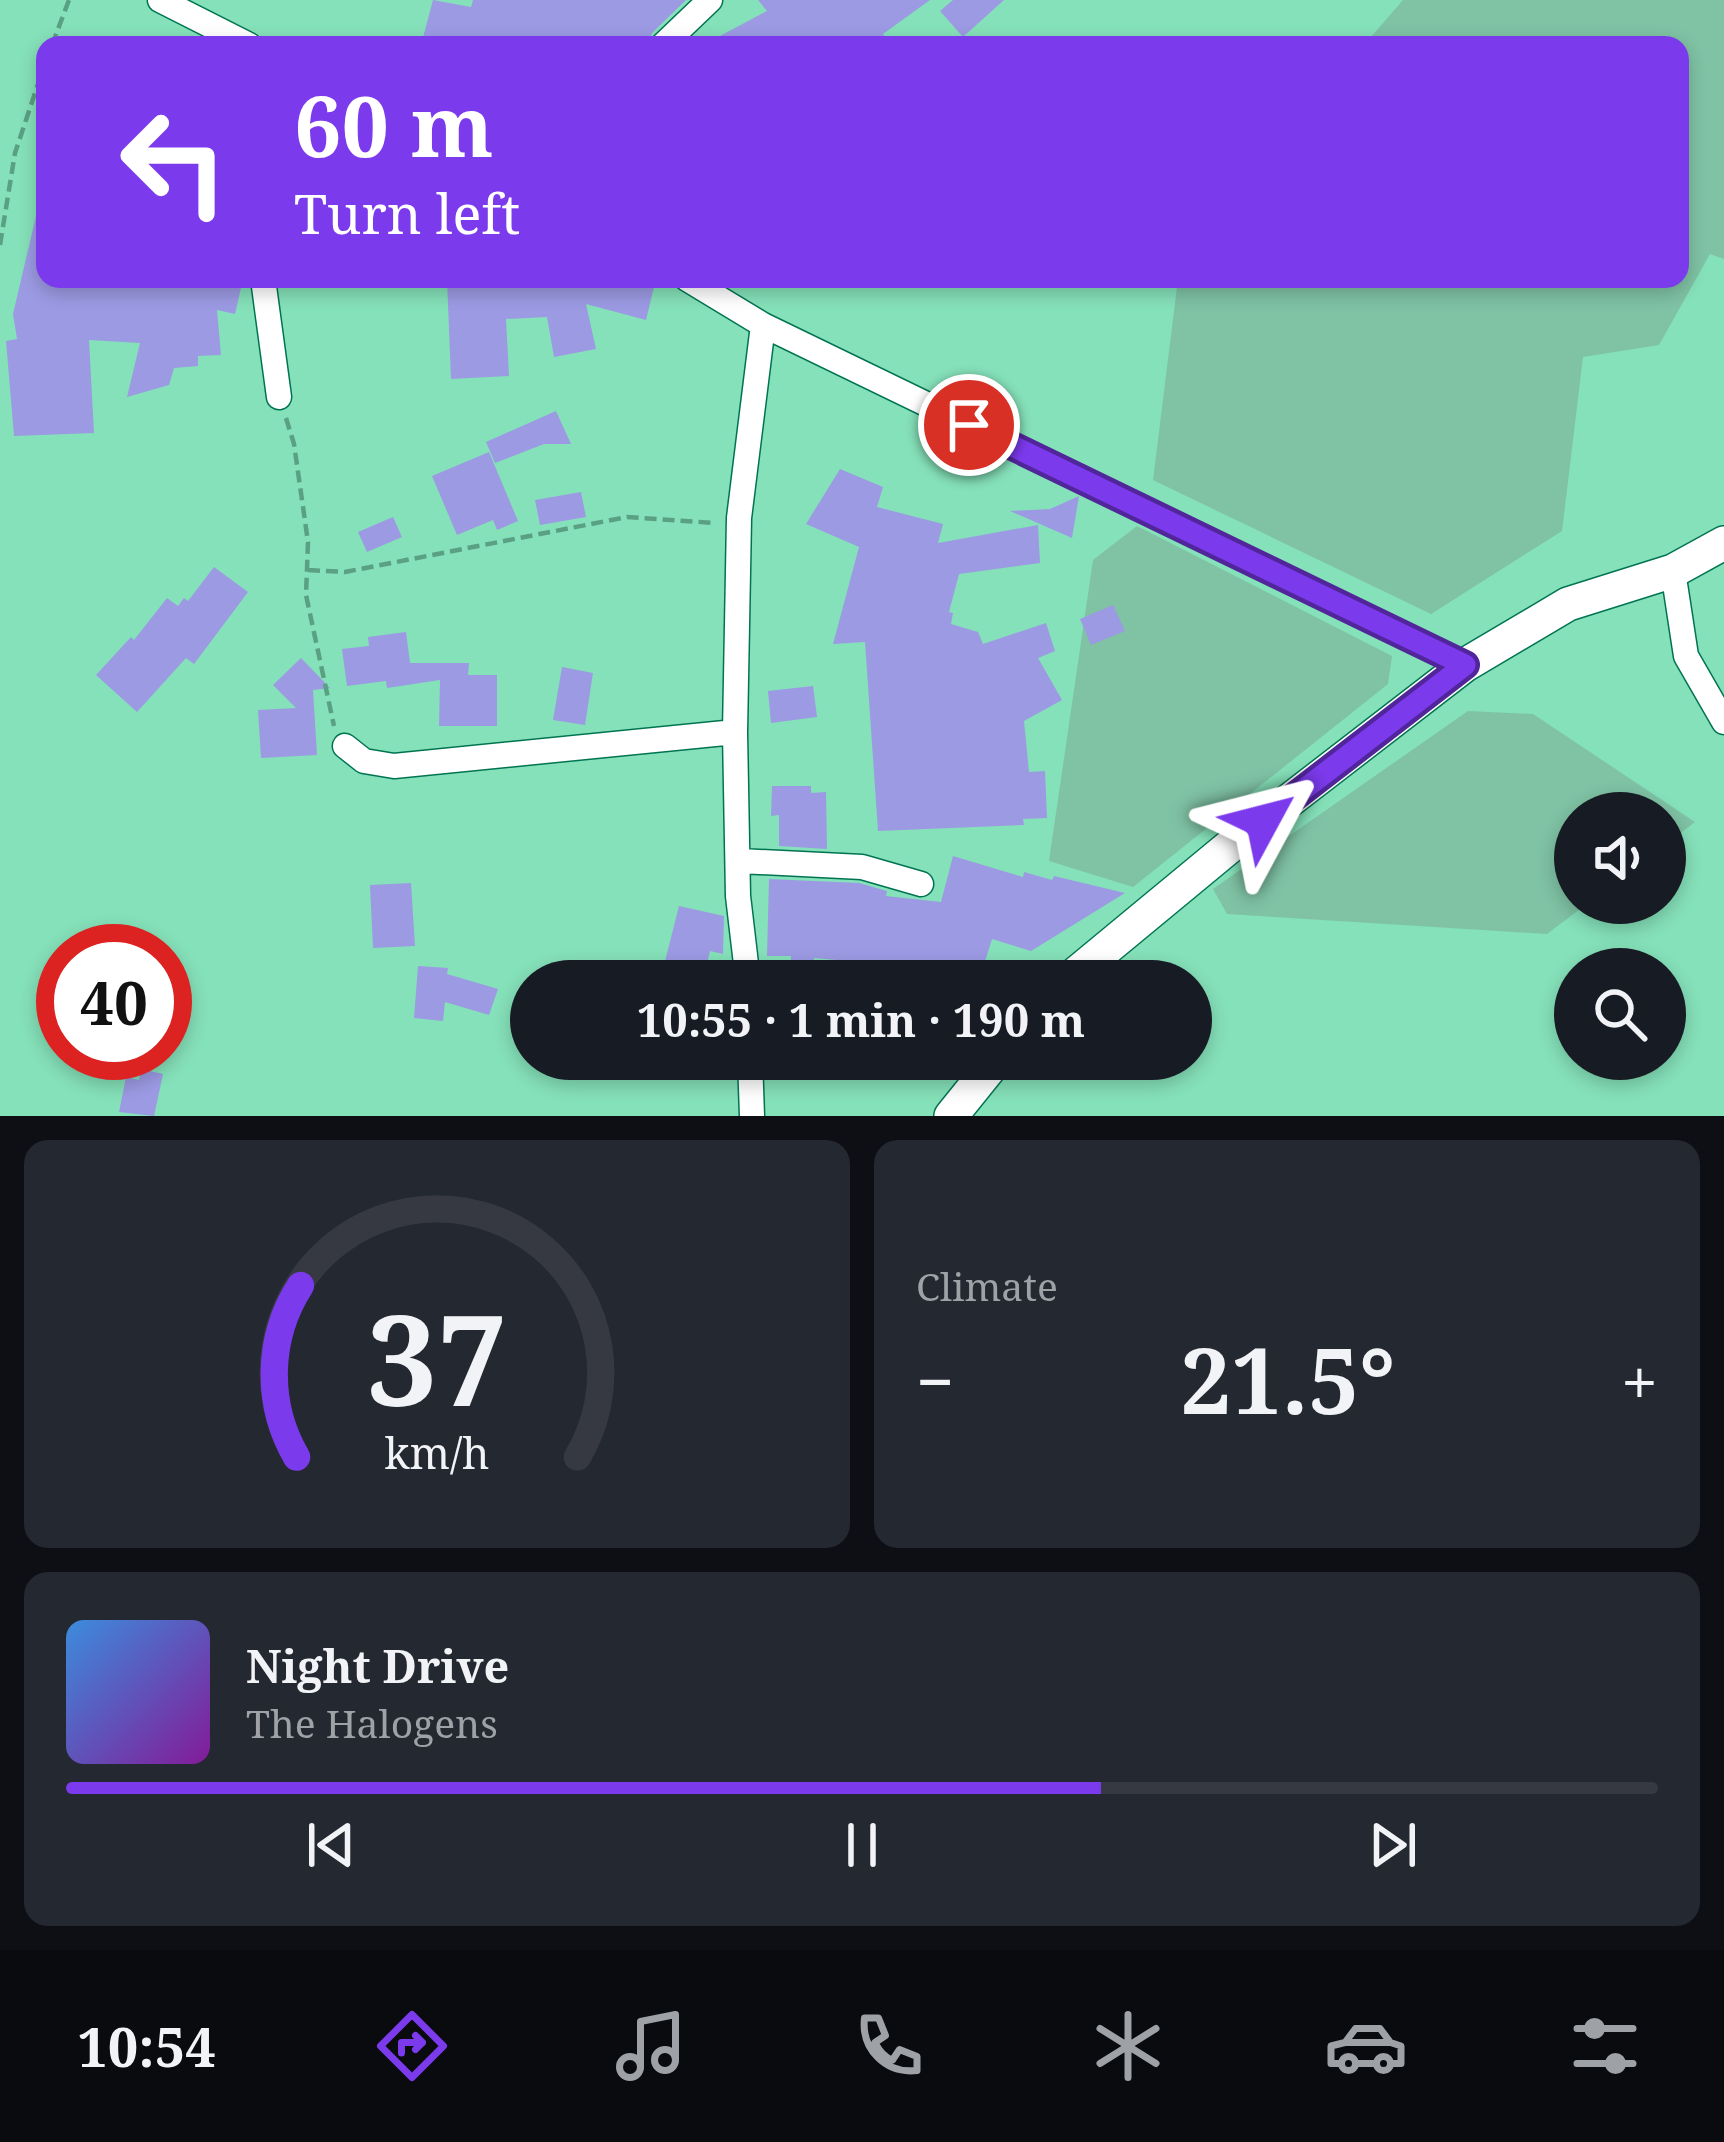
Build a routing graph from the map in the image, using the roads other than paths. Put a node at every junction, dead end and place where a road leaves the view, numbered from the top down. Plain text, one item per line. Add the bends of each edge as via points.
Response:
1 (160, 0) edge
2 (710, 0) edge
3 (227, 36) edge
4 (672, 36) edge
5 (264, 288) edge
6 (702, 288) edge
7 (763, 325) junction
8 (279, 398) road end
9 (1724, 543) edge
10 (1672, 571) junction
11 (1465, 665) junction
12 (1724, 722) edge
13 (735, 732) junction
14 (345, 746) road end
15 (740, 861) junction
16 (921, 884) dead end
17 (746, 960) edge
18 (1092, 960) edge
19 (750, 1080) edge
20 (980, 1080) edge
21 (752, 1116) edge
22 (951, 1116) edge

1 - 3 street
2 - 4 street
5 - 8 street
6 - 7 street
7 - 11 street
7 - 13 street via 739,518
9 - 10 street
10 - 11 street via 1568,604
10 - 12 street via 1686,656
11 - 18 street
13 - 14 street via 394,766 364,761
13 - 15 street
15 - 16 street via 862,867
15 - 17 street
19 - 21 street
20 - 22 street

